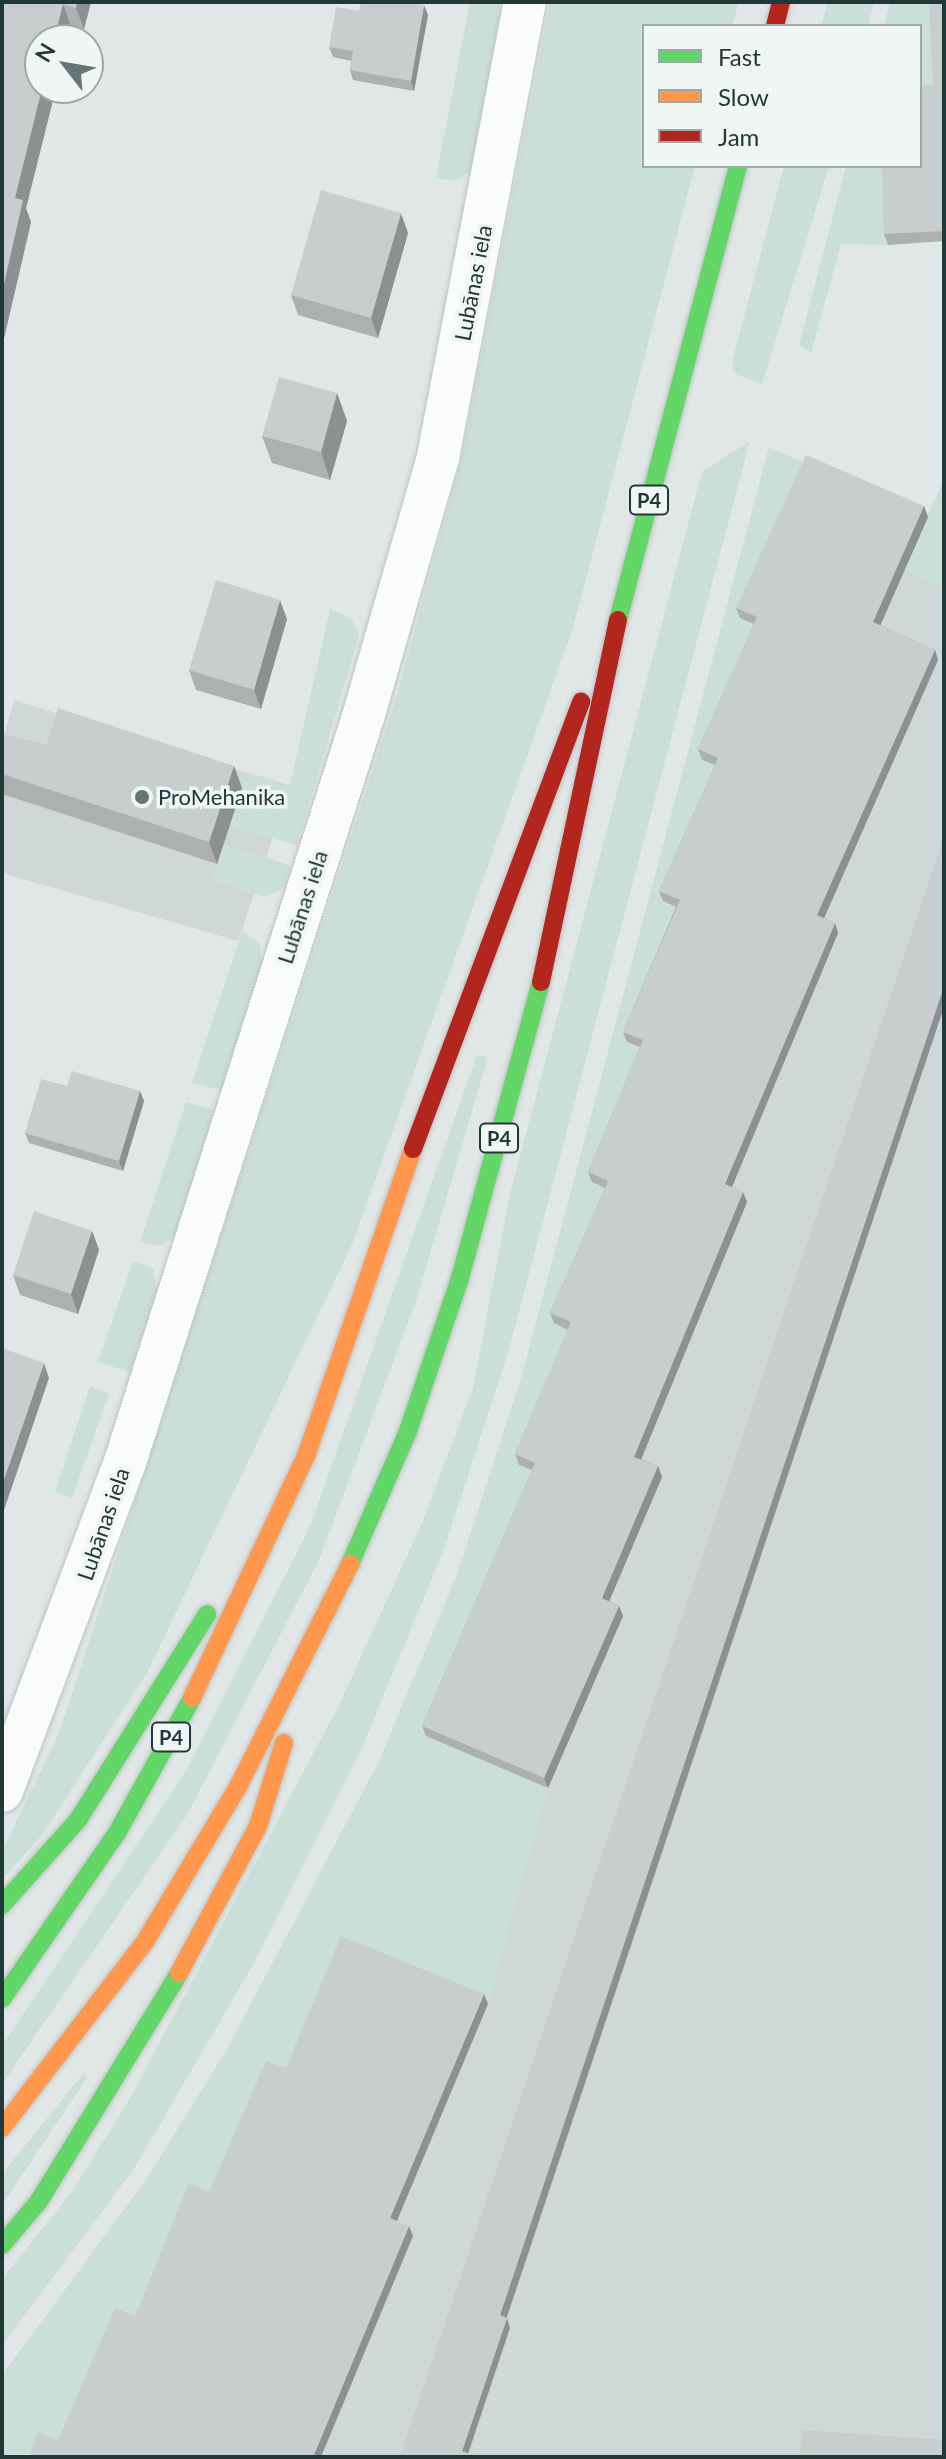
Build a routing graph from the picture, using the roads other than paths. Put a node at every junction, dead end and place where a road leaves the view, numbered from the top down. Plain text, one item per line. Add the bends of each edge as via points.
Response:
1 (525, 2) edge
2 (781, 2) edge
3 (776, 24) edge
4 (737, 168) edge
5 (618, 620) junction
6 (306, 1456) junction
7 (318, 1638) junction
8 (2, 1791) edge
9 (2, 1905) edge
10 (2, 1999) edge
11 (2, 2128) edge
12 (2, 2245) edge

1 - 8 street, Lubānas iela via 438,457 368,700 126,1459
2 - 3 main road
4 - 5 main road, P4
5 - 6 main road, P4 via 540,795
5 - 7 main road, P4 via 534,1013 460,1278 408,1431
6 - 9 main road via 78,1820
6 - 10 main road, P4 via 202,1679 117,1833
7 - 11 main road, P4 via 146,1940
7 - 12 main road via 258,1826 142,2041 39,2201

